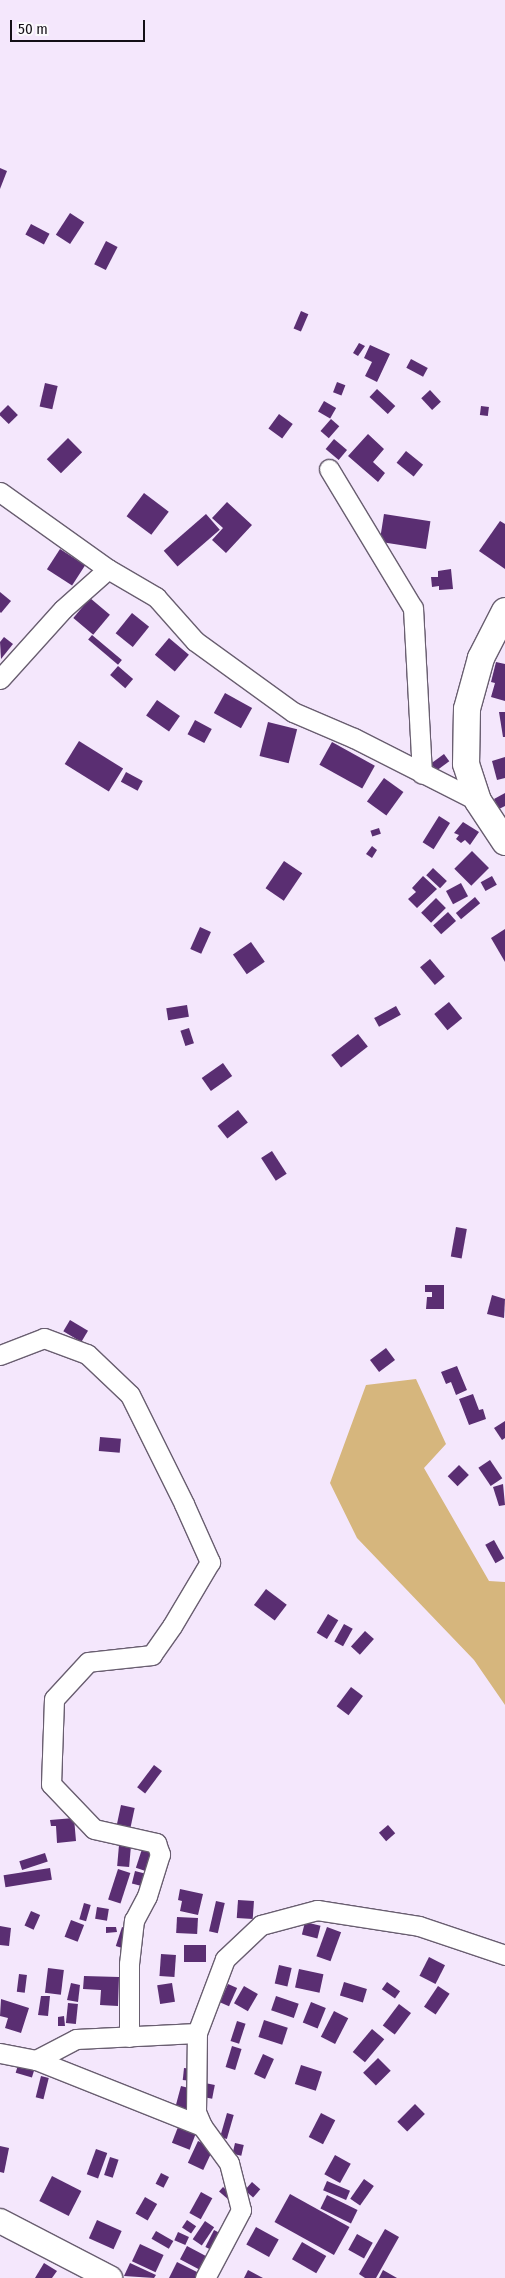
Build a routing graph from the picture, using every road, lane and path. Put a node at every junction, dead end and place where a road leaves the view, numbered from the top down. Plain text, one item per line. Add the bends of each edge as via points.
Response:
1 (329, 469) dead end
2 (0, 492) edge
3 (108, 569) junction
4 (505, 611) edge
5 (0, 679) edge
6 (422, 774) junction
7 (478, 801) junction
8 (505, 842) edge
9 (0, 1355) edge
10 (505, 1955) edge
11 (197, 2034) junction
12 (129, 2037) junction
13 (0, 2053) edge
14 (36, 2060) junction
15 (202, 2126) junction
16 (0, 2221) edge
17 (110, 2278) edge
18 (205, 2278) edge

1 - 6 street via 413,608
2 - 3 street
3 - 5 street via 64,609
3 - 6 street via 156,597 195,641 294,712 354,738
4 - 7 main road via 481,658 467,710 466,764
6 - 7 street
7 - 8 main road
9 - 12 street via 44,1338 87,1354 130,1395 210,1562 152,1655 88,1662 54,1699 51,1784 94,1829 156,1843 160,1854 147,1896 134,1920 129,1964
10 - 11 street via 419,1926 317,1910 261,1925 225,1959
11 - 12 street
11 - 15 street via 196,2112
12 - 14 street via 76,2039
13 - 14 street
14 - 15 street
15 - 18 street via 229,2163 241,2210
16 - 17 street

